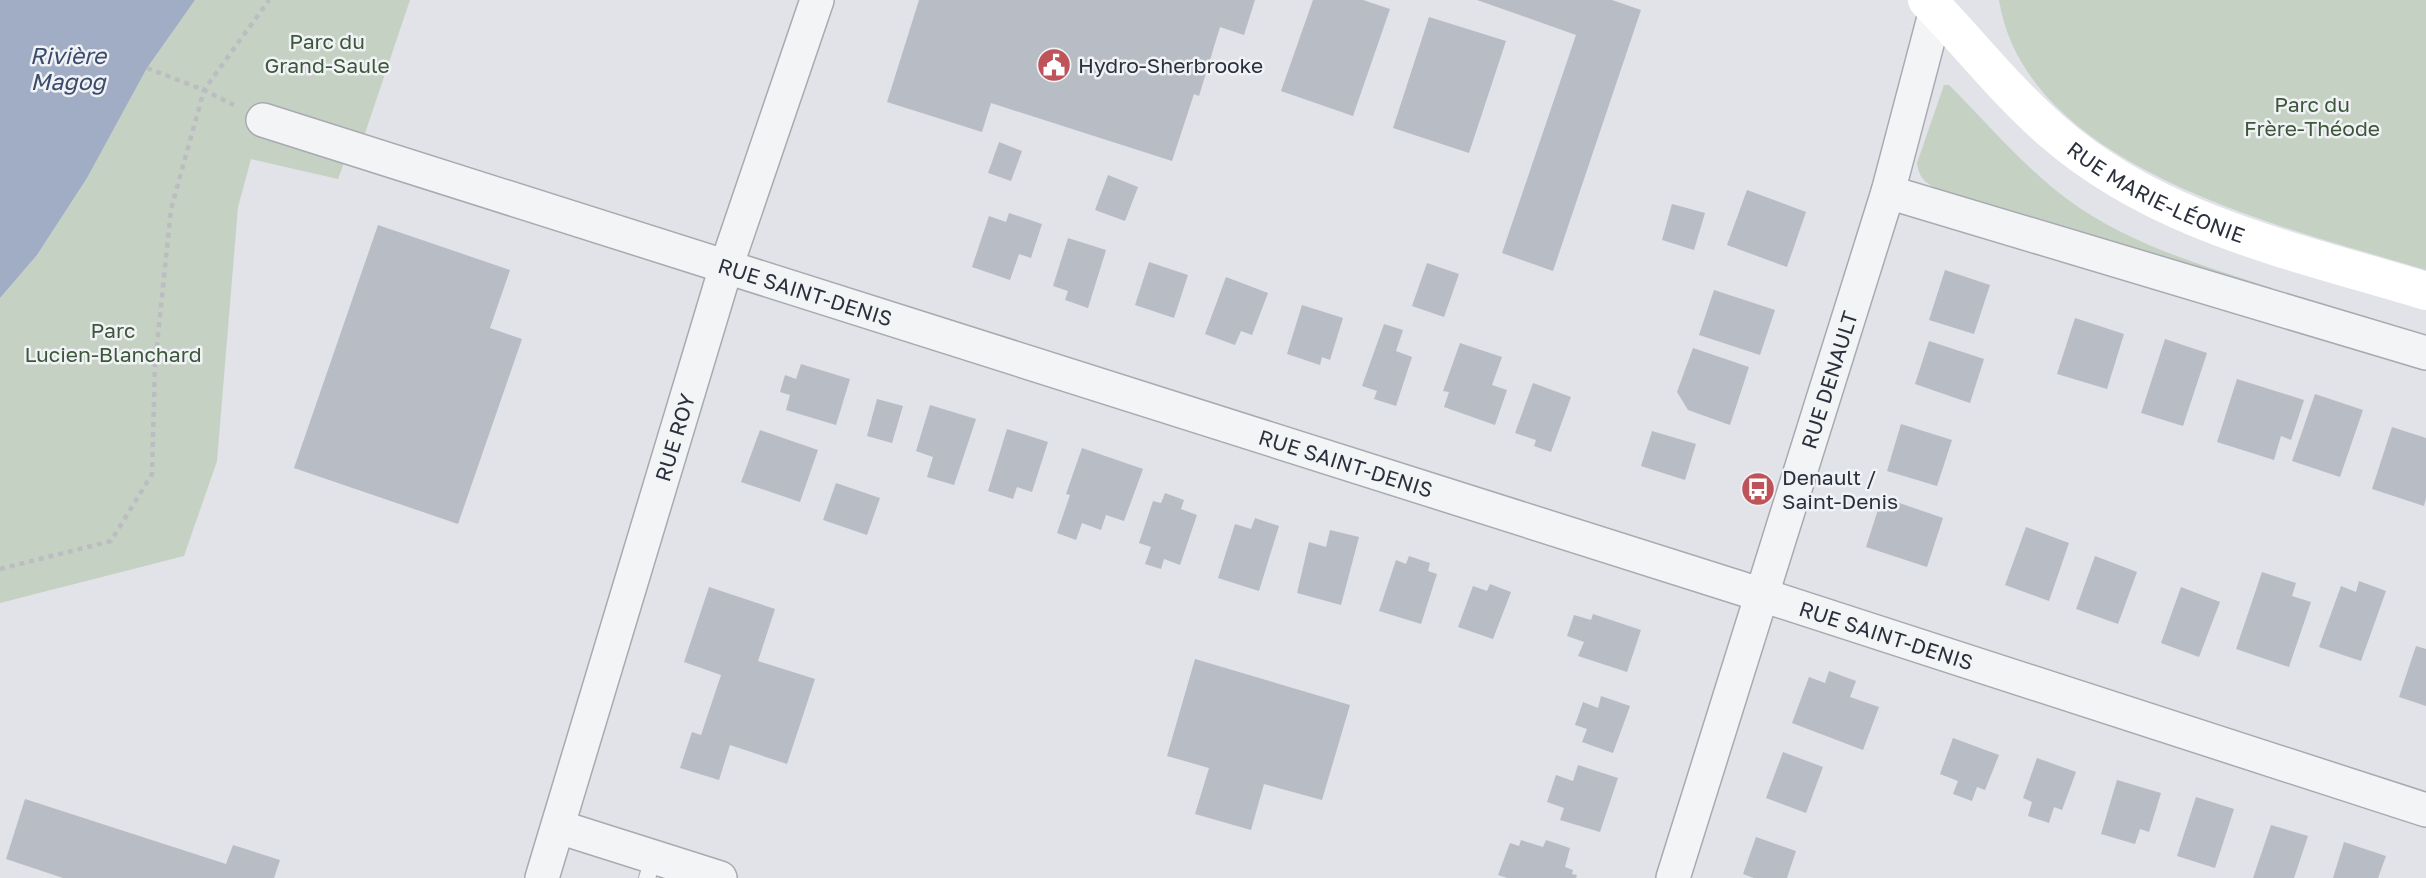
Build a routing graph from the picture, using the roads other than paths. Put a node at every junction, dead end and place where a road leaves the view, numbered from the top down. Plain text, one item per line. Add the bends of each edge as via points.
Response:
1 (817, 0) edge
2 (1934, 3) edge
3 (263, 120) road end
4 (1888, 192) junction
5 (726, 267) junction
6 (2426, 291) edge
7 (2426, 353) edge
8 (1762, 595) junction
9 (2426, 810) edge
10 (559, 827) junction
11 (651, 868) edge
12 (542, 878) edge
13 (720, 878) edge
14 (1673, 878) edge

1 - 5 street, RUE ROY
2 - 4 street, RUE DENAULT
2 - 6 main road, RUE MARIE-LÉONIE via 2052,131 2140,192 2228,231
3 - 5 street, RUE SAINT-DENIS
4 - 7 street
4 - 8 street, RUE DENAULT
5 - 8 street, RUE SAINT-DENIS
5 - 10 street, RUE ROY
8 - 9 street, RUE SAINT-DENIS
8 - 14 street, RUE DENAULT
10 - 11 street
10 - 12 street, RUE ROY
11 - 13 street

